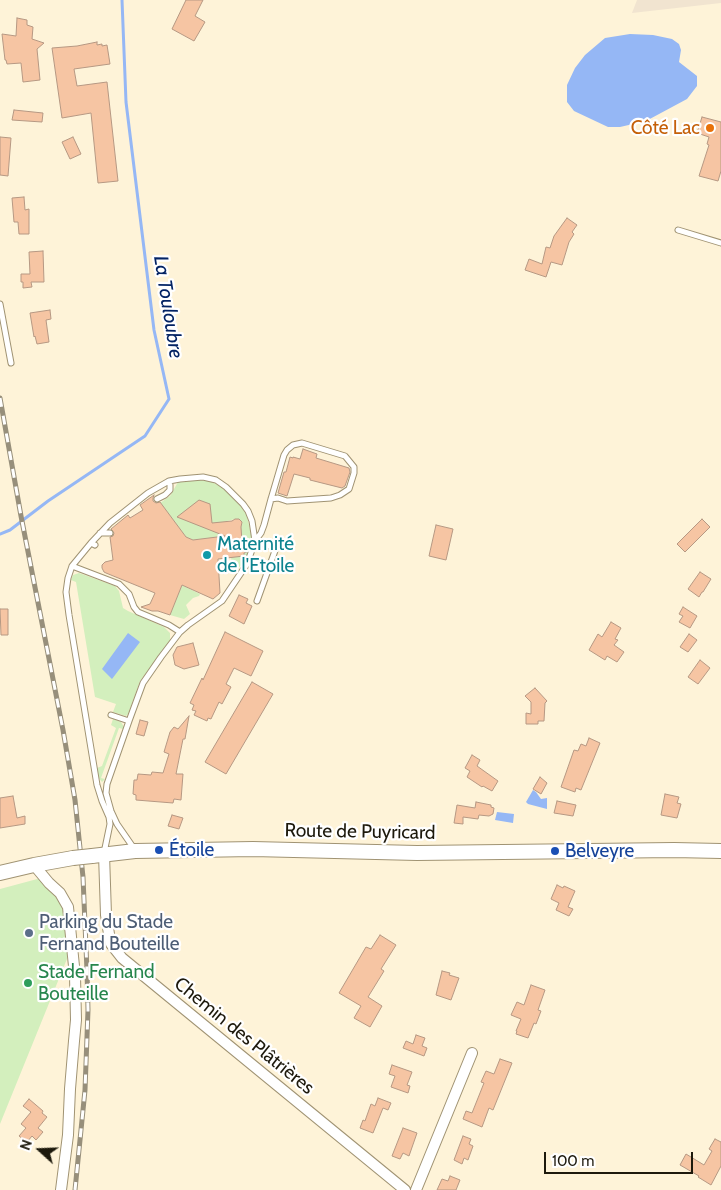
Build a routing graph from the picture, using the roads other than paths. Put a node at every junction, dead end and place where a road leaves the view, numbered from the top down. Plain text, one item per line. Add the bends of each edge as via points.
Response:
1 (678, 230) dead end
2 (721, 243) edge
3 (0, 304) edge
4 (11, 363) dead end
5 (169, 481) junction
6 (158, 499) dead end
7 (271, 499) junction
8 (100, 533) junction
9 (110, 533) dead end
10 (255, 542) junction
11 (269, 546) dead end
12 (276, 548) dead end
13 (72, 566) junction
14 (257, 601) dead end
15 (180, 632) junction
16 (111, 715) dead end
17 (129, 721) junction
18 (135, 851) junction
19 (721, 851) edge
20 (98, 855) junction
21 (34, 865) junction
22 (0, 873) edge
23 (472, 1053) dead end
24 (61, 1190) edge
25 (405, 1190) edge
26 (416, 1190) edge

1 - 2 lane
3 - 4 lane
5 - 6 lane via 170,490
5 - 8 lane via 138,500
5 - 10 lane via 203,477 226,487 248,511
7 - 7 lane via 284,455 293,445 302,443 345,456 354,467 349,489 340,495 287,501
7 - 10 lane
8 - 9 lane
8 - 13 lane
10 - 11 lane
10 - 15 lane via 247,564 222,601
12 - 14 lane
13 - 15 lane via 119,584 138,612
13 - 20 lane via 66,592 69,615 97,785 110,824
15 - 17 lane via 142,683
16 - 17 lane
17 - 18 lane via 106,793 117,824
18 - 19 main road, Route de Puyricard
18 - 20 main road, Route de Puyricard
20 - 21 main road, Route de Puyricard, bridge
20 - 25 street, Chemin des Plâtrières via 111,944 122,958
21 - 22 main road, Route de Puyricard
21 - 24 street via 65,901 73,960 75,1027
23 - 26 street

